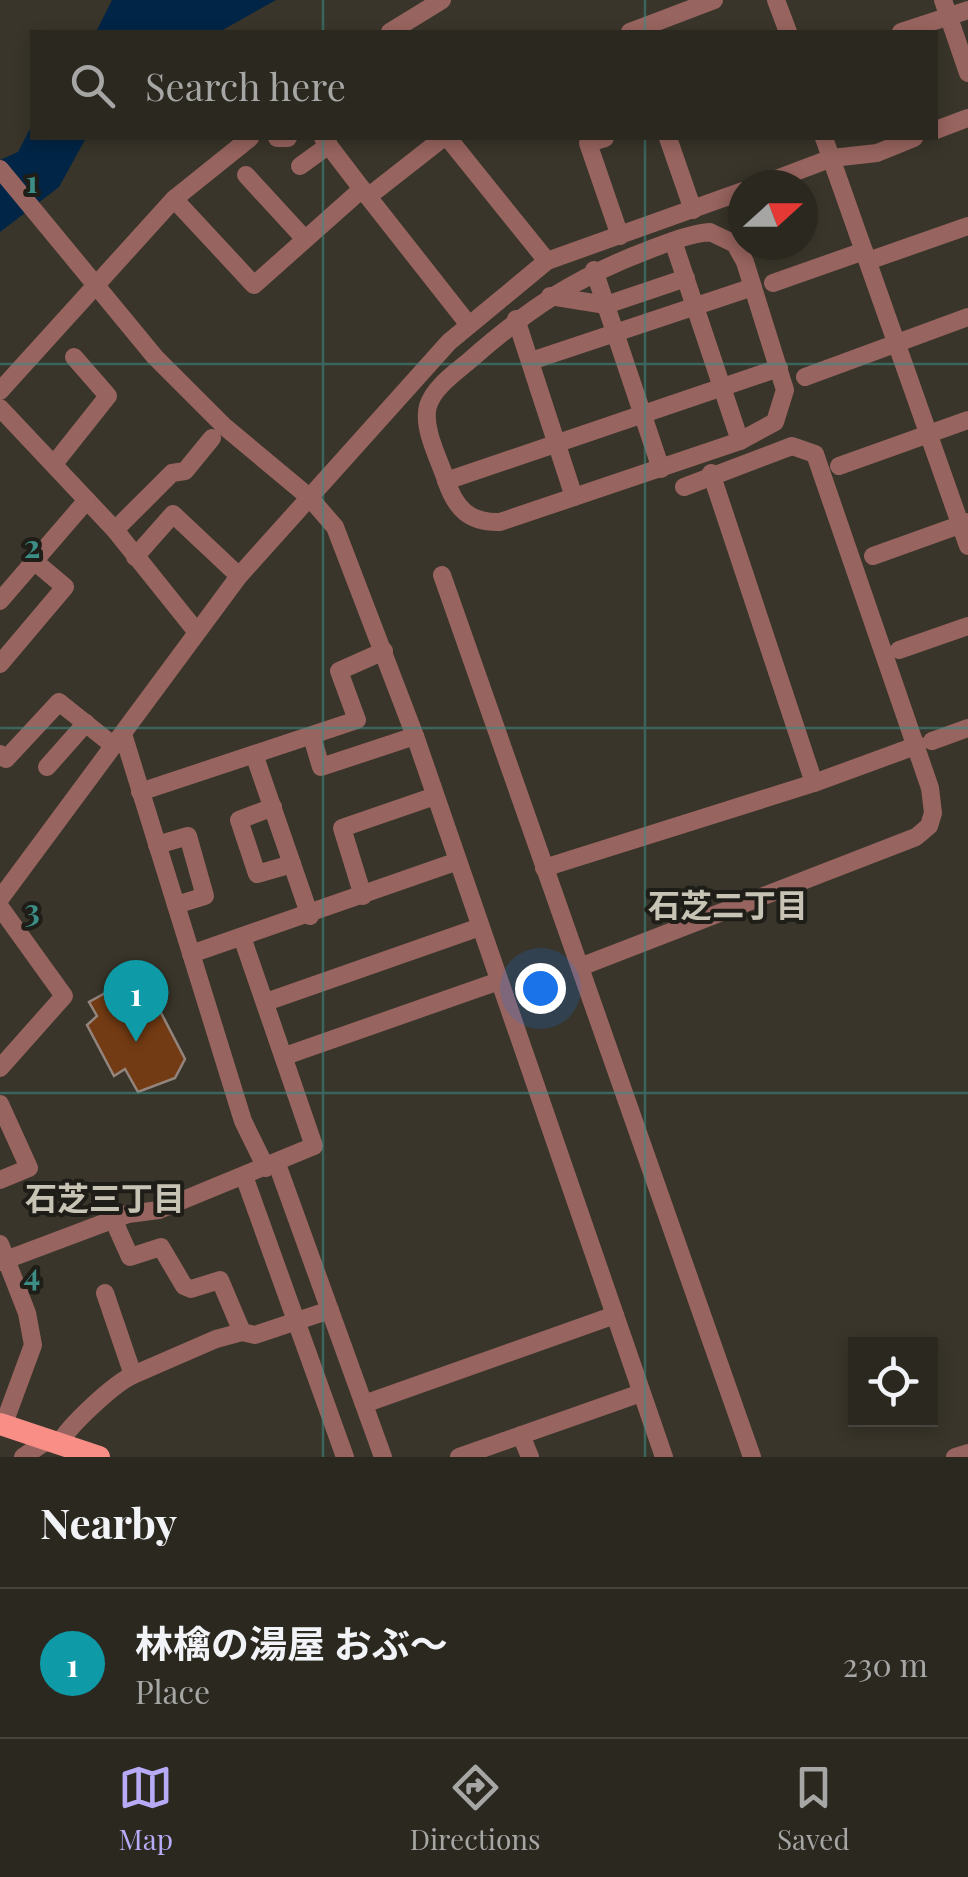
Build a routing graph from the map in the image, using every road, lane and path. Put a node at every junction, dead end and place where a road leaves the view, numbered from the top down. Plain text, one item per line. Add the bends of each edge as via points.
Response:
1 (442, 0) edge
2 (714, 0) edge
3 (776, 0) edge
4 (946, 8) edge
5 (968, 10) edge
6 (393, 30) edge
7 (635, 30) edge
8 (787, 30) edge
9 (906, 30) edge
10 (968, 72) edge
11 (968, 118) edge
12 (938, 129) edge
13 (248, 140) edge
14 (443, 140) edge
15 (448, 140) edge
16 (596, 140) edge
17 (669, 140) edge
18 (825, 140) edge
19 (909, 140) edge
20 (326, 142) edge
21 (832, 158) junction
22 (300, 166) dead end
23 (0, 169) edge
24 (800, 170) edge
25 (246, 174) dead end
26 (366, 193) junction
27 (728, 197) edge
28 (174, 200) junction
29 (693, 210) junction
30 (968, 226) edge
31 (620, 236) junction
32 (302, 238) junction
33 (673, 242) junction
34 (866, 256) junction
35 (546, 261) junction
36 (594, 270) junction
37 (686, 278) junction
38 (88, 279) junction
39 (773, 284) dead end
40 (753, 287) junction
41 (550, 296) junction
42 (606, 305) junction
43 (695, 306) junction
44 (968, 317) edge
45 (516, 318) junction
46 (468, 325) junction
47 (616, 332) junction
48 (896, 343) junction
49 (74, 357) dead end
50 (531, 360) junction
51 (779, 368) junction
52 (805, 376) dead end
53 (722, 388) junction
54 (0, 391) edge
55 (0, 408) edge
56 (644, 414) junction
57 (968, 420) edge
58 (928, 433) junction
59 (212, 438) dead end
60 (740, 441) junction
61 (558, 443) junction
62 (54, 464) junction
63 (839, 466) dead end
64 (661, 468) junction
65 (711, 473) junction
66 (446, 481) junction
67 (684, 487) dead end
68 (309, 497) junction
69 (574, 497) junction
70 (87, 500) junction
71 (964, 523) edge
72 (115, 530) junction
73 (968, 546) edge
74 (873, 556) dead end
75 (135, 557) junction
76 (34, 561) junction
77 (442, 575) dead end
78 (239, 576) junction
79 (0, 601) edge
80 (968, 626) edge
81 (196, 631) junction
82 (899, 650) dead end
83 (384, 651) junction
84 (0, 664) edge
85 (86, 724) junction
86 (968, 728) edge
87 (415, 736) junction
88 (312, 737) junction
89 (118, 740) junction
90 (925, 743) junction
91 (0, 754) edge
92 (255, 757) junction
93 (47, 767) dead end
94 (814, 783) junction
95 (140, 792) junction
96 (435, 796) junction
97 (272, 808) junction
98 (157, 845) junction
99 (458, 862) junction
100 (292, 864) junction
101 (544, 868) junction
102 (3, 890) edge
103 (364, 896) junction
104 (176, 904) junction
105 (0, 907) edge
106 (310, 916) junction
107 (480, 926) junction
108 (242, 937) junction
109 (191, 954) junction
110 (580, 966) junction
111 (499, 981) junction
112 (266, 1002) junction
113 (285, 1056) junction
114 (0, 1068) edge
115 (0, 1104) edge
116 (272, 1166) junction
117 (244, 1176) junction
118 (0, 1180) edge
119 (114, 1219) junction
120 (2, 1256) edge
121 (105, 1293) dead end
122 (330, 1310) junction
123 (614, 1314) junction
124 (296, 1321) junction
125 (242, 1332) junction
126 (133, 1374) junction
127 (642, 1393) junction
128 (364, 1404) junction
129 (2, 1425) edge
130 (521, 1435) junction
131 (54, 1442) junction
132 (968, 1453) edge
133 (91, 1456) edge
134 (23, 1457) edge
135 (345, 1457) edge
136 (384, 1457) edge
137 (459, 1457) edge
138 (530, 1457) edge
139 (664, 1457) edge
140 (752, 1457) edge
141 (955, 1457) edge

1 - 6 street
2 - 7 street
3 - 8 street
4 - 5 street
4 - 9 street
4 - 10 street
11 - 12 street
13 - 28 street
14 - 26 street
15 - 35 street
16 - 31 street
17 - 29 street
18 - 21 street
19 - 21 street via 877,153
20 - 22 street
20 - 26 street
21 - 24 street
21 - 34 street
23 - 38 street
25 - 32 street
26 - 32 street
26 - 46 street
27 - 29 street
28 - 32 street via 254,285
28 - 38 street
29 - 31 street
30 - 34 street
31 - 35 street
33 - 36 street
33 - 37 street
33 - 40 street via 697,233 722,236 735,244
34 - 39 street
34 - 48 street
35 - 46 street
36 - 41 street
36 - 42 street
37 - 42 street
37 - 43 street
38 - 54 street
38 - 68 street via 155,357
40 - 43 street
40 - 51 street
41 - 42 street
41 - 45 street
42 - 47 street
43 - 47 street
43 - 53 street
44 - 48 street
45 - 50 street
45 - 66 street via 429,401 430,433
46 - 68 street
47 - 50 street
47 - 56 street
48 - 52 street
48 - 58 street
49 - 62 street via 108,396
50 - 61 street
51 - 53 street
51 - 60 street via 785,390 780,412 767,429
53 - 56 street
53 - 60 street
55 - 62 street
56 - 61 street
56 - 64 street
57 - 58 street
58 - 63 street
58 - 71 street
59 - 72 street via 186,471 172,473
60 - 64 street
61 - 66 street
61 - 69 street
62 - 70 street
64 - 69 street
65 - 67 street
65 - 90 street via 792,446 815,454
65 - 94 street
66 - 69 street via 456,506 482,521 500,522
68 - 78 street
68 - 83 street via 335,527
70 - 72 street
70 - 76 street
71 - 73 street
71 - 74 street
72 - 75 street
75 - 78 street via 172,514
75 - 81 street
76 - 79 street
76 - 84 street via 65,587
77 - 101 street
78 - 81 street
80 - 82 street
81 - 89 street
83 - 87 street
83 - 88 street via 339,671 357,720
85 - 89 street
85 - 91 street via 59,702 6,759
85 - 93 street
86 - 90 street
87 - 88 street via 321,766
87 - 96 street
88 - 92 street
89 - 95 street
89 - 102 street
90 - 94 street
90 - 110 street via 933,813 930,826 916,837
92 - 95 street
92 - 97 street
94 - 101 street
95 - 98 street
96 - 99 street
96 - 103 street via 342,828
97 - 100 street
97 - 100 street via 238,820 257,874
98 - 104 street
98 - 104 street via 188,836 205,896
99 - 103 street
99 - 107 street
100 - 106 street
101 - 110 street
103 - 106 street
104 - 109 street
105 - 114 street via 64,996
106 - 108 street
107 - 111 street
107 - 112 street
108 - 109 street
108 - 112 street
109 - 116 street via 243,1121
110 - 140 street
111 - 113 street
111 - 123 street
112 - 113 street
113 - 116 street via 314,1146
115 - 118 street via 29,1168
116 - 117 street
116 - 122 street
117 - 119 street via 159,1210
117 - 124 street
119 - 120 street
119 - 125 street via 130,1258 161,1246 184,1286 220,1280
120 - 129 street via 33,1346
121 - 126 street
122 - 124 street
122 - 128 street
123 - 127 street
123 - 128 street
124 - 125 street via 255,1336
124 - 135 street
125 - 126 street
126 - 131 street
127 - 130 street
127 - 139 street
128 - 136 street
129 - 131 main road
130 - 137 street
130 - 138 street
131 - 133 main road
131 - 134 street
132 - 141 street

